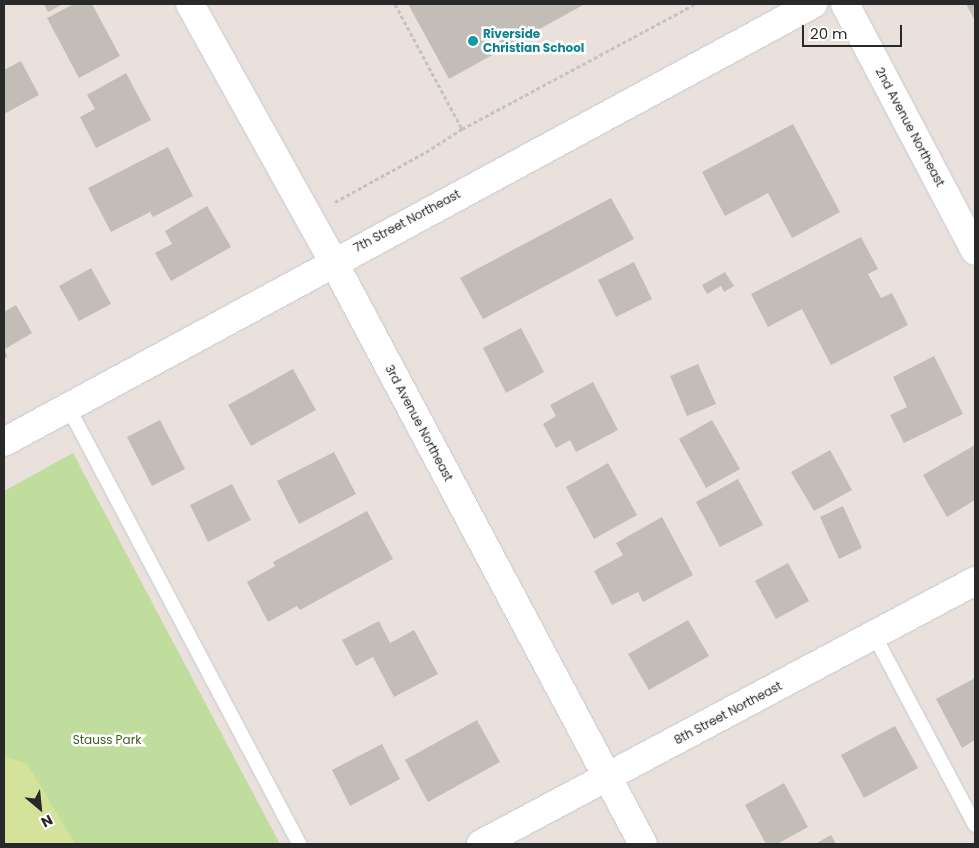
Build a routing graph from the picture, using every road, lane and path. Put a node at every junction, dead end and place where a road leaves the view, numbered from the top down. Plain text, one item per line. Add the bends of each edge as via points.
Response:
1 (190, 4) edge
2 (395, 4) edge
3 (696, 4) edge
4 (813, 4) edge
5 (845, 4) edge
6 (462, 129) junction
7 (307, 216) junction
8 (975, 251) edge
9 (333, 261) junction
10 (68, 407) junction
11 (4, 442) edge
12 (975, 581) edge
13 (874, 635) junction
14 (607, 777) junction
15 (975, 824) edge
16 (299, 844) edge
17 (481, 844) edge
18 (643, 844) edge

1 - 7 street, 3rd Avenue Northeast
2 - 6 path
3 - 6 path
4 - 9 street, 7th Street Northeast
5 - 8 street, 2nd Avenue Northeast
6 - 7 path
7 - 9 street, 3rd Avenue Northeast
9 - 10 street, 7th Street Northeast
9 - 14 street, 3rd Avenue Northeast
10 - 11 street, 7th Street Northeast
10 - 16 lane
12 - 13 street, 8th Street Northeast
13 - 14 street, 8th Street Northeast
13 - 15 lane
14 - 17 street, 8th Street Northeast
14 - 18 street, 3rd Avenue Northeast

